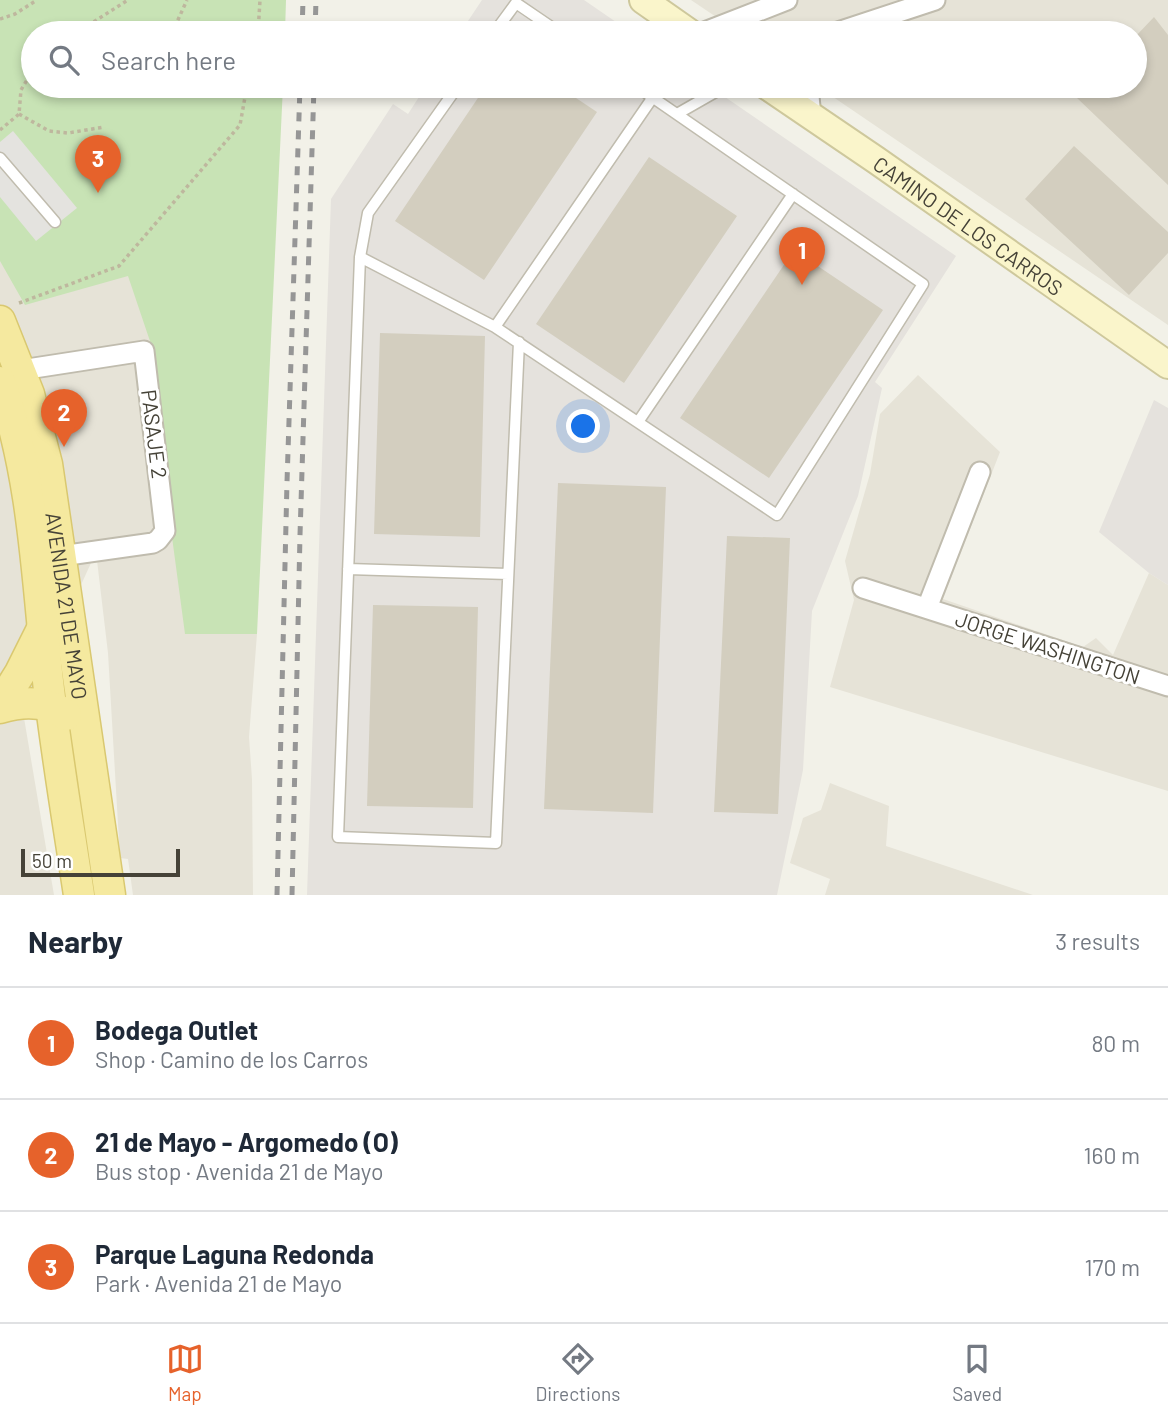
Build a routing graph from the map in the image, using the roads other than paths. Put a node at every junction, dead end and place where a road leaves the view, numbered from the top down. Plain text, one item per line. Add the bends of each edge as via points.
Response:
1 (643, 0) edge
2 (787, 0) edge
3 (935, 0) edge
4 (503, 21) edge
5 (542, 21) edge
6 (668, 21) edge
7 (733, 21) edge
8 (871, 21) edge
9 (450, 98) edge
10 (652, 98) edge
11 (654, 98) edge
12 (705, 98) edge
13 (784, 98) edge
14 (809, 98) edge
15 (677, 114) junction
16 (811, 117) junction
17 (0, 158) edge
18 (793, 194) junction
19 (55, 222) dead end
20 (360, 257) junction
21 (11, 317) edge
22 (495, 327) junction
23 (519, 342) junction
24 (1168, 365) edge
25 (10, 376) edge
26 (638, 422) junction
27 (980, 472) dead end
28 (61, 556) junction
29 (348, 569) junction
30 (508, 574) junction
31 (863, 587) dead end
32 (928, 608) junction
33 (43, 626) junction
34 (1168, 686) edge
35 (0, 707) edge
36 (51, 707) junction
37 (86, 737) junction
38 (79, 895) edge
39 (110, 895) edge

1 - 6 main road
2 - 7 street
3 - 8 street
4 - 5 lane via 516,3
9 - 20 lane via 368,214
10 - 22 lane
11 - 15 lane
12 - 15 lane
13 - 16 main road, CAMINO DE LOS CARROS
14 - 16 street
15 - 18 lane
16 - 24 main road, CAMINO DE LOS CARROS
17 - 19 lane
18 - 26 lane
18 - 26 lane via 923,284 777,515
20 - 22 lane
20 - 29 lane
21 - 25 main road, AVENIDA 21 DE MAYO
22 - 23 lane
23 - 26 lane
23 - 30 lane
25 - 28 main road, AVENIDA 21 DE MAYO via 47,464
25 - 28 street, PASAJE 2 via 144,351 165,531 153,542
25 - 33 main road, AVENIDA 21 DE MAYO
27 - 32 street, JORGE WASHINGTON
28 - 37 main road, AVENIDA 21 DE MAYO
29 - 30 lane
29 - 30 lane via 338,837 496,843
31 - 32 street, JORGE WASHINGTON
32 - 34 street, JORGE WASHINGTON
33 - 35 main road
33 - 36 main road, AVENIDA 21 DE MAYO
35 - 36 main road via 27,703
36 - 37 main road
36 - 38 main road, AVENIDA 21 DE MAYO
37 - 39 main road, AVENIDA 21 DE MAYO

